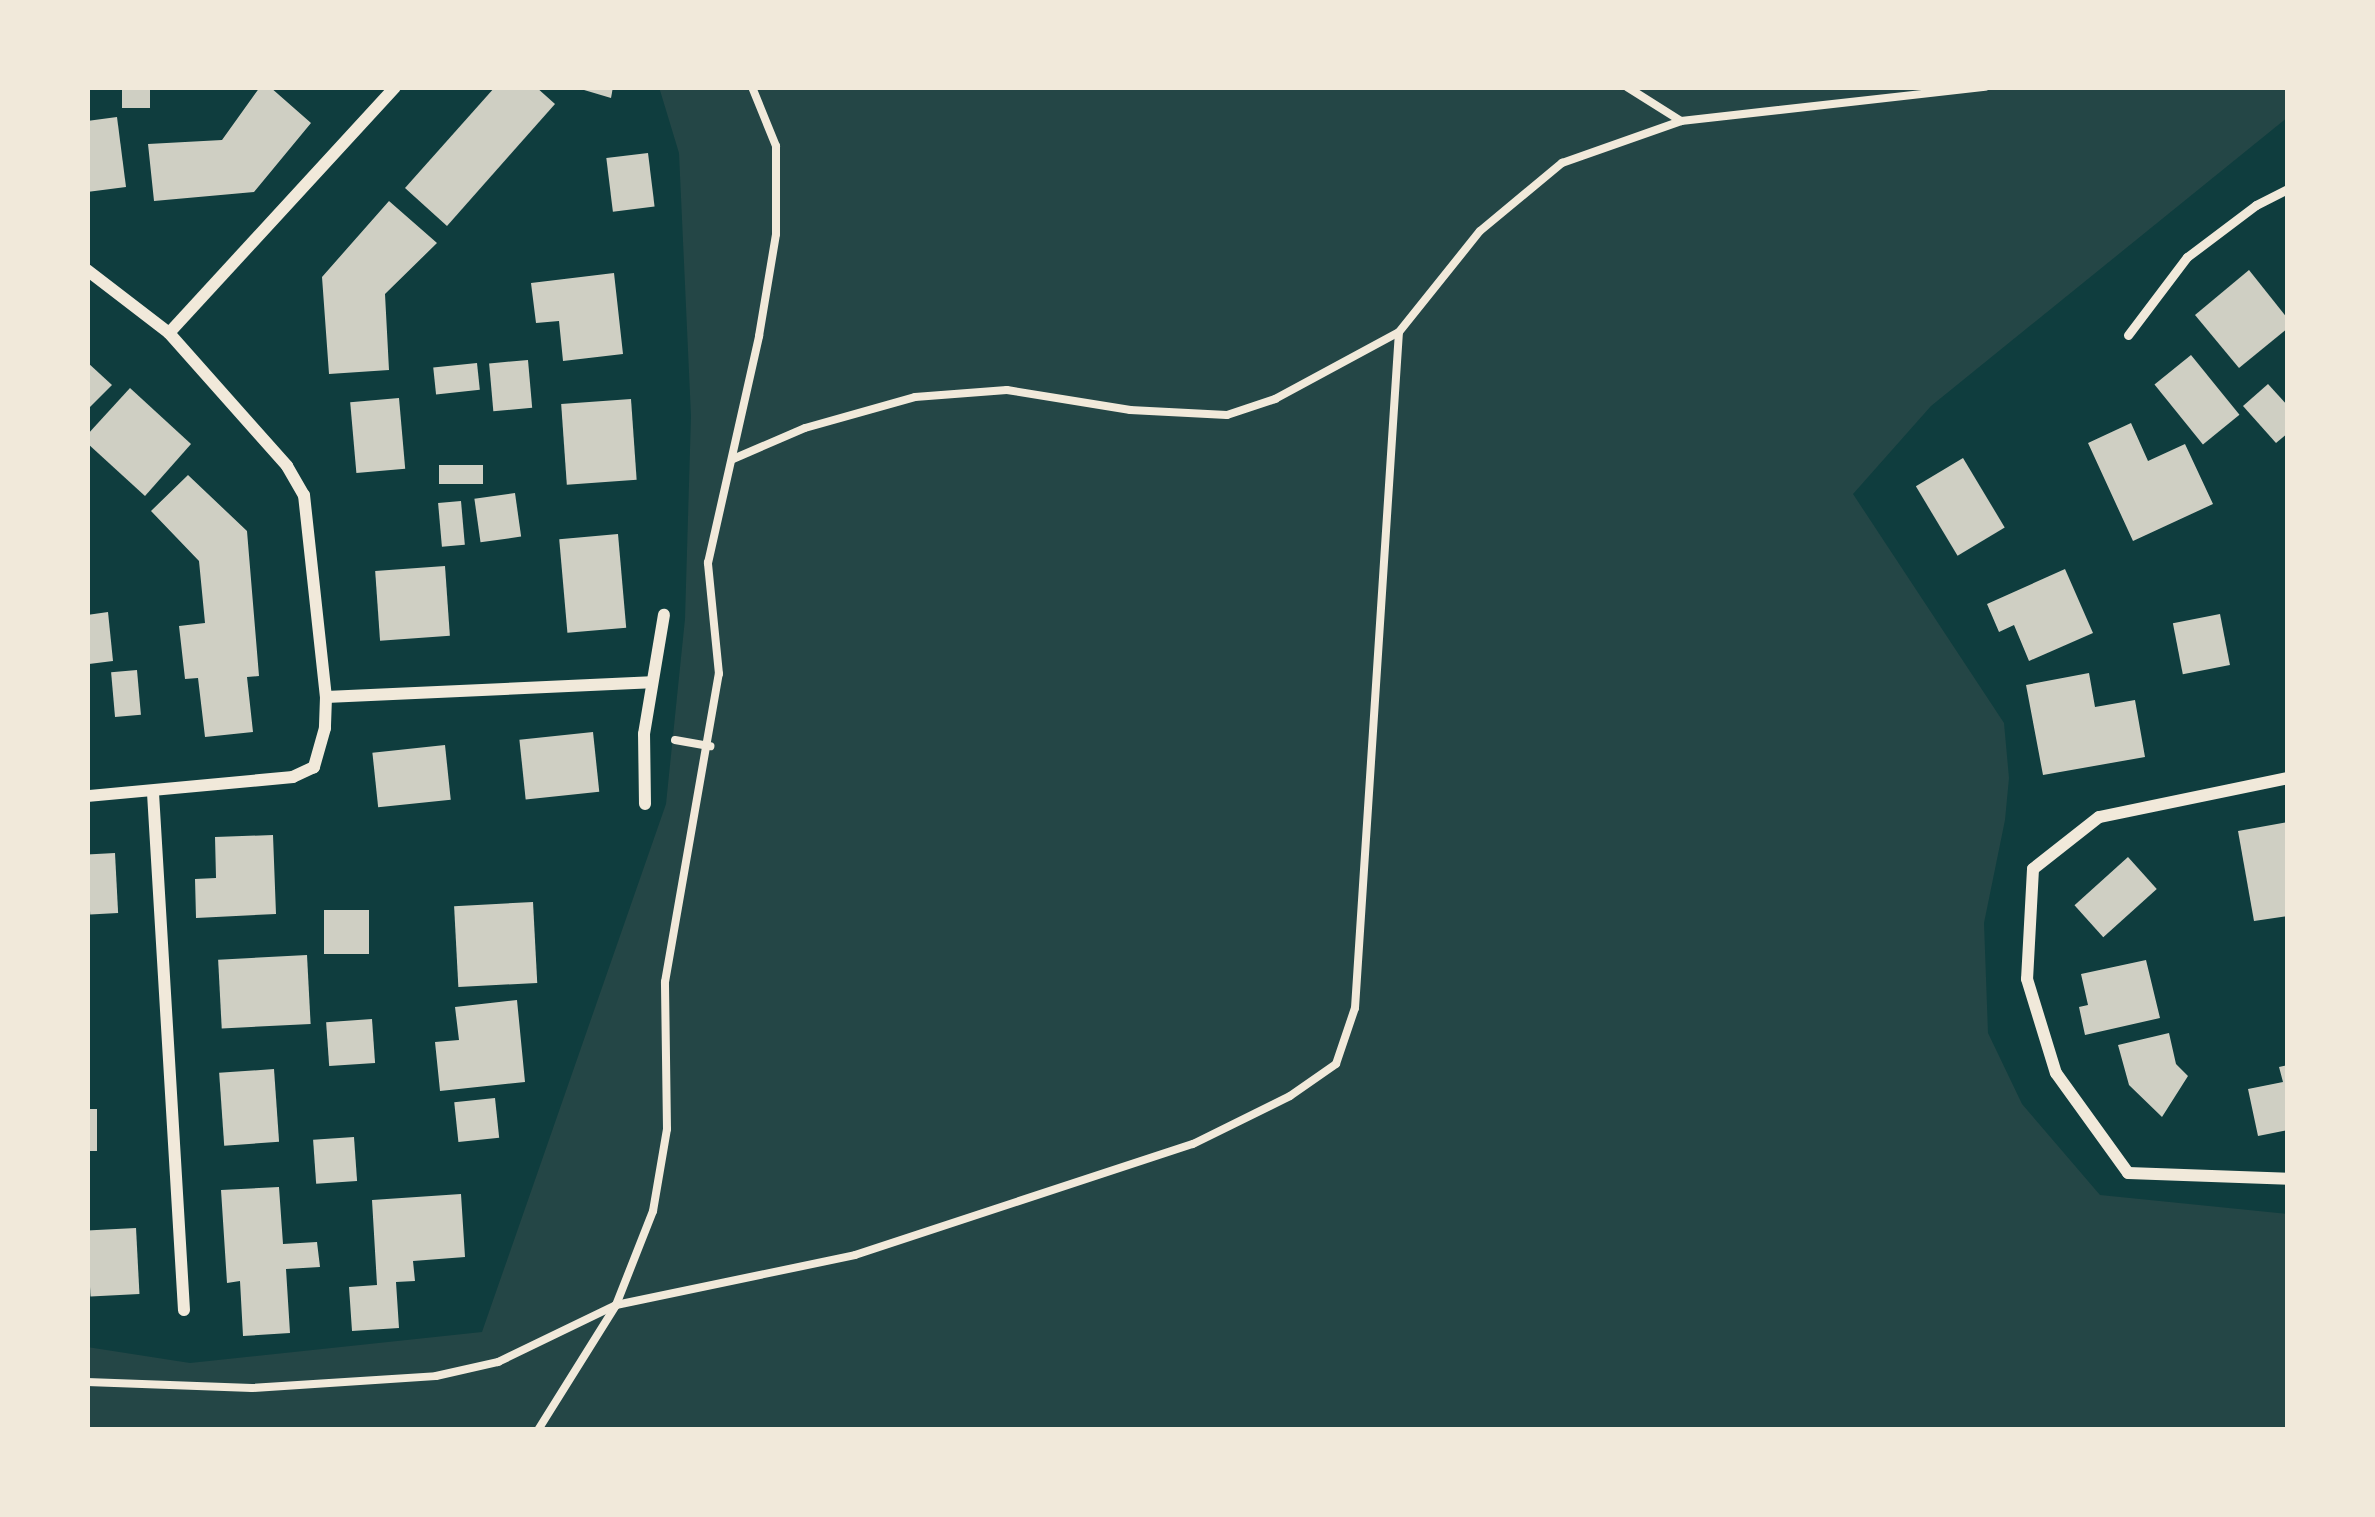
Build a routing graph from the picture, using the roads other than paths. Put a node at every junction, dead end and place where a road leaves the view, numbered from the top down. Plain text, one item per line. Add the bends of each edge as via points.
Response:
1 (395, 87) edge
2 (2288, 189) edge
3 (87, 270) edge
4 (169, 333) junction
5 (2128, 335) dead end
6 (664, 615) dead end
7 (651, 682) junction
8 (326, 697) junction
9 (2288, 778) edge
10 (153, 793) junction
11 (87, 796) edge
12 (645, 804) dead end
13 (2288, 1179) edge
14 (184, 1310) dead end

1 - 4 street
2 - 5 lane via 2187,257
3 - 4 street
4 - 8 street via 304,495
6 - 7 street
7 - 8 street
7 - 12 street
8 - 10 street via 314,767 293,777
9 - 13 street via 2099,818 2033,869 2027,979 2056,1073 2128,1173
10 - 11 street
10 - 14 street

